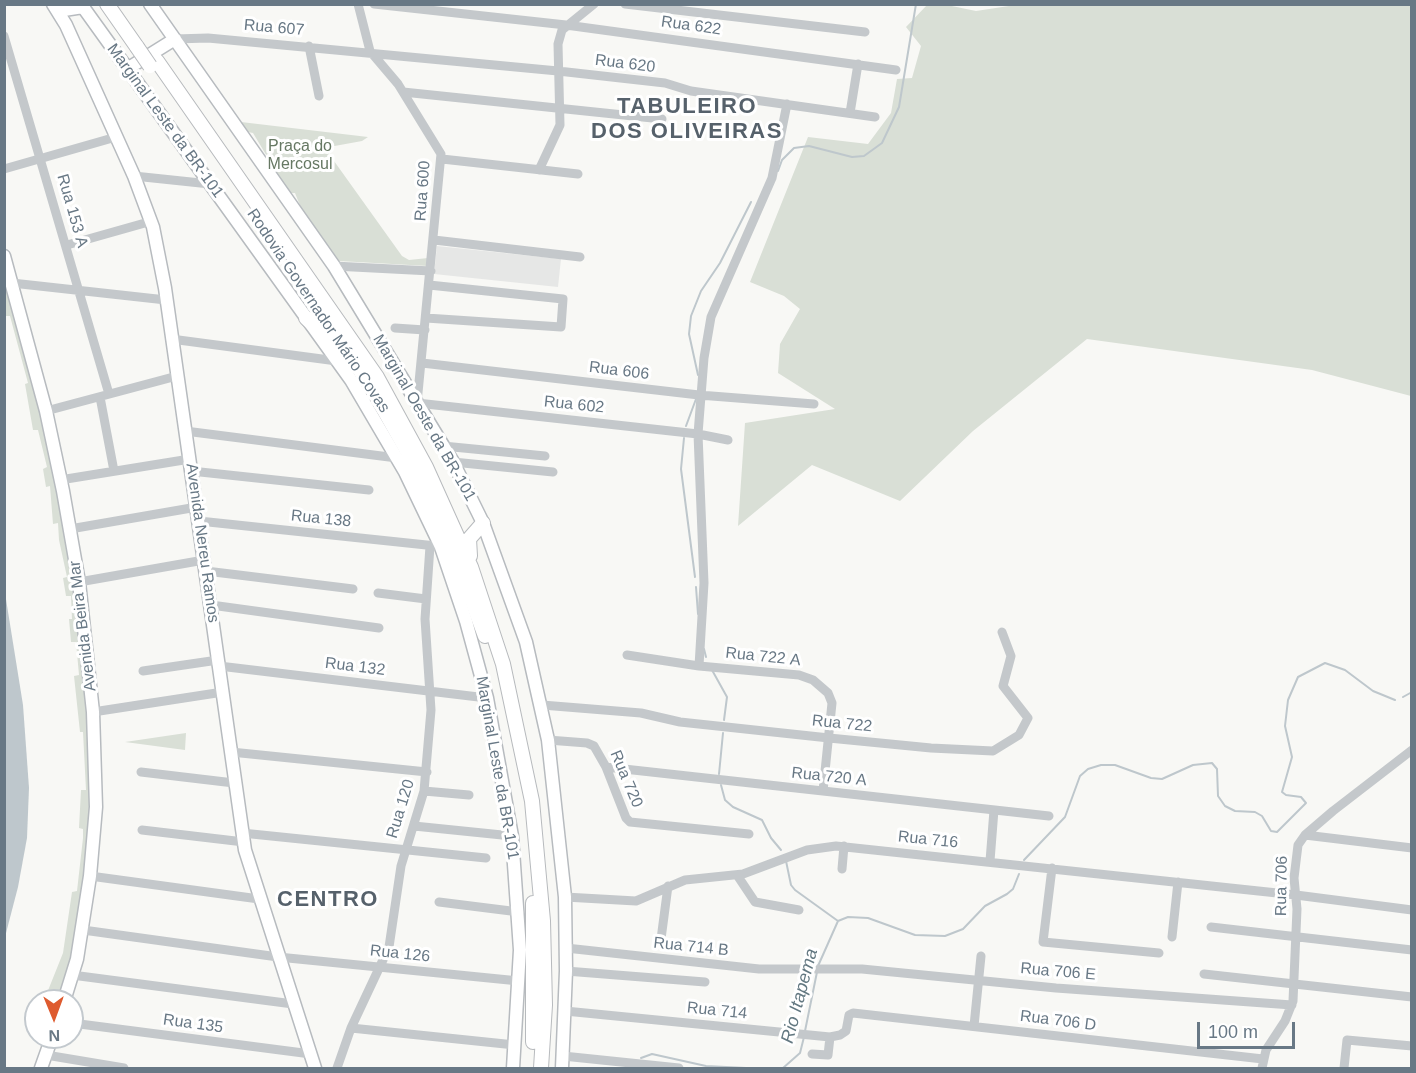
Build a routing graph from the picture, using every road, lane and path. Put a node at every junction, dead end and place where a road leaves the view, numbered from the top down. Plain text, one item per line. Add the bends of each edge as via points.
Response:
1 (107, 4) edge
2 (118, 4) edge
3 (150, 4) edge
4 (358, 4) edge
5 (374, 4) edge
6 (594, 4) edge
7 (626, 4) edge
8 (59, 6) edge
9 (82, 6) edge
10 (566, 25) junction
11 (865, 32) dead end
12 (4, 36) edge
13 (175, 39) junction
14 (140, 44) junction
15 (309, 46) junction
16 (370, 51) junction
17 (153, 63) junction
18 (858, 64) junction
19 (127, 69) junction
20 (896, 70) dead end
21 (558, 71) junction
22 (403, 92) junction
23 (319, 96) dead end
24 (787, 104) junction
25 (558, 108) junction
26 (850, 113) junction
27 (875, 117) dead end
28 (662, 119) dead end
29 (116, 137) junction
30 (41, 158) junction
31 (442, 159) junction
32 (4, 169) edge
33 (539, 170) junction
34 (578, 174) dead end
35 (134, 176) junction
36 (210, 184) junction
37 (152, 221) junction
38 (434, 240) junction
39 (66, 245) junction
40 (4, 256) edge
41 (580, 257) dead end
42 (334, 266) junction
43 (431, 271) junction
44 (12, 283) junction
45 (429, 285) junction
46 (80, 291) junction
47 (166, 300) junction
48 (306, 318) junction
49 (426, 318) junction
50 (395, 328) dead end
51 (425, 330) junction
52 (171, 339) junction
53 (337, 361) junction
54 (422, 363) junction
55 (177, 376) junction
56 (104, 396) junction
57 (699, 396) junction
58 (417, 403) junction
59 (814, 404) dead end
60 (385, 410) junction
61 (46, 411) junction
62 (185, 431) junction
63 (698, 434) junction
64 (728, 440) dead end
65 (443, 446) junction
66 (545, 456) dead end
67 (397, 458) junction
68 (453, 462) junction
69 (190, 465) junction
70 (114, 471) junction
71 (553, 472) dead end
72 (60, 480) junction
73 (369, 490) dead end
74 (197, 507) junction
75 (199, 521) junction
76 (483, 523) junction
77 (70, 529) junction
78 (436, 546) junction
79 (205, 566) junction
80 (471, 567) junction
81 (79, 582) junction
82 (353, 589) dead end
83 (378, 593) dead end
84 (426, 599) junction
85 (210, 605) junction
86 (380, 628) dead end
87 (1002, 632) dead end
88 (627, 655) dead end
89 (218, 663) junction
90 (699, 666) junction
91 (143, 671) dead end
92 (431, 691) junction
93 (223, 692) junction
94 (487, 698) junction
95 (542, 705) junction
96 (93, 712) junction
97 (829, 738) junction
98 (548, 740) junction
99 (1412, 750) edge
100 (231, 752) junction
101 (606, 767) junction
102 (141, 772) dead end
103 (428, 772) junction
104 (234, 783) junction
105 (424, 791) junction
106 (823, 791) junction
107 (469, 795) dead end
108 (994, 810) junction
109 (1049, 816) dead end
110 (414, 826) junction
111 (142, 830) dead end
112 (749, 834) dead end
113 (1305, 835) junction
114 (512, 836) junction
115 (243, 837) junction
116 (844, 846) junction
117 (1412, 848) edge
118 (405, 849) junction
119 (486, 858) dead end
120 (990, 861) junction
121 (1052, 868) junction
122 (842, 869) dead end
123 (737, 875) junction
124 (90, 876) junction
125 (1178, 882) junction
126 (668, 886) junction
127 (1296, 895) junction
128 (565, 897) junction
129 (259, 899) junction
130 (439, 902) dead end
131 (799, 910) dead end
132 (1412, 910) edge
133 (519, 912) junction
134 (1211, 927) dead end
135 (82, 930) junction
136 (1172, 937) dead end
137 (1296, 937) junction
138 (661, 939) dead end
139 (566, 948) junction
140 (1412, 950) edge
141 (1159, 952) dead end
142 (981, 956) dead end
143 (278, 957) junction
144 (382, 968) junction
145 (822, 969) joint
146 (566, 970) junction
147 (1204, 974) dead end
148 (72, 975) junction
149 (978, 980) junction
150 (519, 981) junction
151 (705, 982) dead end
152 (1294, 982) junction
153 (68, 989) edge
154 (1412, 997) edge
155 (293, 1004) junction
156 (1292, 1005) junction
157 (565, 1011) junction
158 (84, 1025) edge
159 (974, 1026) junction
160 (351, 1028) junction
161 (830, 1037) junction
162 (516, 1045) junction
163 (1412, 1046) edge
164 (48, 1049) edge
165 (310, 1054) junction
166 (812, 1054) dead end
167 (46, 1055) junction
168 (562, 1062) edge
169 (1262, 1064) edge
170 (41, 1068) edge
171 (124, 1068) edge
172 (315, 1068) edge
173 (337, 1068) edge
174 (513, 1068) edge
175 (532, 1068) edge
176 (541, 1068) edge
177 (679, 1068) edge
178 (1344, 1068) edge

1 - 14 highway, Rodovia Governador Mário Covas
2 - 14 highway, Rodovia Governador Mário Covas
3 - 13 main road, Marginal Oeste da BR-101
4 - 16 street, Rua 600
5 - 10 street, Rua 622
6 - 10 street
7 - 11 street
8 - 9 main road
8 - 29 main road, Avenida Nereu Ramos
9 - 19 main road, Marginal Leste da BR-101
10 - 18 street, Rua 622
10 - 21 street via 558,44
12 - 30 street, Rua 153 A
13 - 15 street, Rua 607
13 - 19 main road
13 - 42 main road, Marginal Oeste da BR-101
14 - 17 highway, Rodovia Governador Mário Covas, bridge
15 - 16 street, Rua 607
15 - 23 street
16 - 21 street, Rua 620
16 - 22 street, Rua 600
17 - 60 highway, Rodovia Governador Mário Covas
17 - 80 highway, Rodovia Governador Mário Covas via 377,376 431,477
18 - 20 street, Rua 622
18 - 26 street
19 - 36 main road, Marginal Leste da BR-101
21 - 24 street, Rua 620 via 665,83 691,91
21 - 25 street
22 - 25 street
22 - 31 street, Rua 600
24 - 26 street, Rua 620
24 - 57 street via 766,194 711,317
25 - 28 street
25 - 33 street via 558,130
26 - 27 street, Rua 620
29 - 30 street
29 - 35 main road, Avenida Nereu Ramos
30 - 32 street
30 - 39 street, Rua 153 A
31 - 33 street
31 - 38 street, Rua 600
33 - 34 street
35 - 36 street
35 - 37 main road, Avenida Nereu Ramos
36 - 48 main road, Marginal Leste da BR-101
37 - 39 street
37 - 47 main road, Avenida Nereu Ramos
38 - 41 street
38 - 43 street, Rua 600
39 - 46 street, Rua 153 A
40 - 44 main road, Avenida Beira Mar
42 - 43 street
42 - 58 main road, Marginal Oeste da BR-101
43 - 45 street, Rua 600
44 - 46 street
44 - 61 main road, Avenida Beira Mar
45 - 49 street, Rua 600
45 - 49 street via 563,299 561,327
46 - 47 street
46 - 56 street, Rua 153 A
47 - 52 main road, Avenida Nereu Ramos
48 - 53 main road, Marginal Leste da BR-101
48 - 60 highway via 340,350
49 - 51 street, Rua 600
50 - 51 street
51 - 54 street, Rua 600
52 - 53 street
52 - 55 main road, Avenida Nereu Ramos
53 - 67 main road, Marginal Leste da BR-101
54 - 57 street, Rua 606
54 - 58 street, Rua 600
55 - 56 street
55 - 62 main road, Avenida Nereu Ramos
56 - 61 street
56 - 70 street, Rua 153 A
57 - 59 street, Rua 606
57 - 63 street
58 - 63 street, Rua 602
58 - 65 main road, Marginal Oeste da BR-101
60 - 175 highway, Rodovia Governador Mário Covas via 453,549 491,653 510,733 533,897
61 - 72 main road, Avenida Beira Mar
62 - 67 street
62 - 69 main road, Avenida Nereu Ramos
63 - 64 street, Rua 602
63 - 90 street via 704,583
65 - 66 street
65 - 68 main road, Marginal Oeste da BR-101
67 - 78 main road, Marginal Leste da BR-101
68 - 71 street
68 - 76 main road, Marginal Oeste da BR-101
69 - 70 street
69 - 73 street
69 - 74 main road, Avenida Nereu Ramos
70 - 72 street
72 - 77 main road, Avenida Beira Mar
74 - 75 main road, Avenida Nereu Ramos
74 - 77 street
75 - 78 street, Rua 138
75 - 79 main road, Avenida Nereu Ramos
76 - 80 highway via 469,539
76 - 95 main road, Marginal Oeste da BR-101 via 523,633
77 - 81 main road, Avenida Beira Mar
78 - 84 street, Rua 120
78 - 94 main road, Marginal Leste da BR-101 via 466,621
79 - 81 street
79 - 82 street
79 - 85 main road, Avenida Nereu Ramos
80 - 176 highway, Rodovia Governador Mário Covas via 503,664 532,801 544,931
81 - 96 main road, Avenida Beira Mar
83 - 84 street
84 - 92 street, Rua 120
85 - 86 street
85 - 89 main road, Avenida Nereu Ramos
87 - 97 street, Rua 722 via 1011,656 1003,686 1028,718 1019,735 1003,747 980,752
88 - 90 street, Rua 722 A
89 - 91 street, Rua 132
89 - 92 street, Rua 132
89 - 93 main road, Avenida Nereu Ramos
90 - 97 street, Rua 722 A via 809,678 831,700
92 - 94 street, Rua 132
92 - 103 street, Rua 120
93 - 96 street
93 - 100 main road, Avenida Nereu Ramos
94 - 114 main road, Marginal Leste da BR-101
95 - 97 street, Rua 722 via 633,712 680,722
95 - 98 main road, Marginal Oeste da BR-101
96 - 124 main road, Avenida Beira Mar via 96,807
97 - 106 street, Rua 722 A
98 - 101 street, Rua 720 via 591,744
98 - 128 main road, Marginal Oeste da BR-101
99 - 113 street, Rua 706
100 - 103 street
100 - 104 main road, Avenida Nereu Ramos
101 - 106 street, Rua 720 A
101 - 112 street, Rua 720 via 630,822
102 - 104 street
103 - 105 street, Rua 120
104 - 115 main road, Avenida Nereu Ramos
105 - 107 street
105 - 110 street, Rua 120
106 - 108 street, Rua 720 A
108 - 109 street, Rua 720 A
108 - 120 street
110 - 114 street
110 - 118 street, Rua 120
111 - 115 street
113 - 117 street
113 - 127 street, Rua 706 via 1295,855
114 - 133 main road, Marginal Leste da BR-101
115 - 118 street
115 - 129 main road, Avenida Nereu Ramos
116 - 120 street, Rua 716
116 - 122 street
116 - 123 street, Rua 716 via 807,850
118 - 119 street
118 - 144 street, Rua 120
120 - 121 street, Rua 716
121 - 125 street, Rua 716
121 - 141 street via 1043,942
123 - 126 street, Rua 716 via 690,878
123 - 131 street via 755,902
124 - 129 street
124 - 135 main road, Avenida Beira Mar
125 - 127 street, Rua 716
125 - 136 street
126 - 128 street, Rua 716 via 632,902
126 - 138 street
127 - 132 street, Rua 716
127 - 137 street, Rua 706
128 - 139 main road, Marginal Oeste da BR-101
129 - 143 main road, Avenida Nereu Ramos
130 - 133 street
133 - 150 main road, Marginal Leste da BR-101
134 - 137 street
135 - 143 street, Rua 126
135 - 148 main road, Avenida Beira Mar
137 - 140 street
137 - 152 street, Rua 706
139 - 145 street, Rua 714 B via 759,969
139 - 146 main road, Marginal Oeste da BR-101
142 - 149 street
143 - 144 street, Rua 126
143 - 155 main road, Avenida Nereu Ramos
144 - 150 street, Rua 126
144 - 160 street, Rua 120
145 - 149 street, Rua 706 E
146 - 151 street
146 - 157 main road, Marginal Oeste da BR-101
147 - 152 street
148 - 153 main road, Avenida Beira Mar
148 - 155 street
149 - 156 street, Rua 706 E
149 - 159 street
150 - 162 main road, Marginal Leste da BR-101
152 - 154 street
152 - 156 street, Rua 706
155 - 165 main road, Avenida Nereu Ramos
156 - 169 street, Rua 706
157 - 161 street, Rua 714
157 - 168 main road, Marginal Oeste da BR-101
158 - 165 street, Rua 135
159 - 161 street, Rua 706 D via 850,1013 846,1031
159 - 169 street, Rua 706 D
160 - 162 street
160 - 173 street, Rua 120
161 - 166 street via 828,1055
162 - 174 main road, Marginal Leste da BR-101
163 - 178 street via 1347,1040
164 - 167 main road
165 - 172 main road, Avenida Nereu Ramos
167 - 170 main road
167 - 171 street
168 - 177 street

